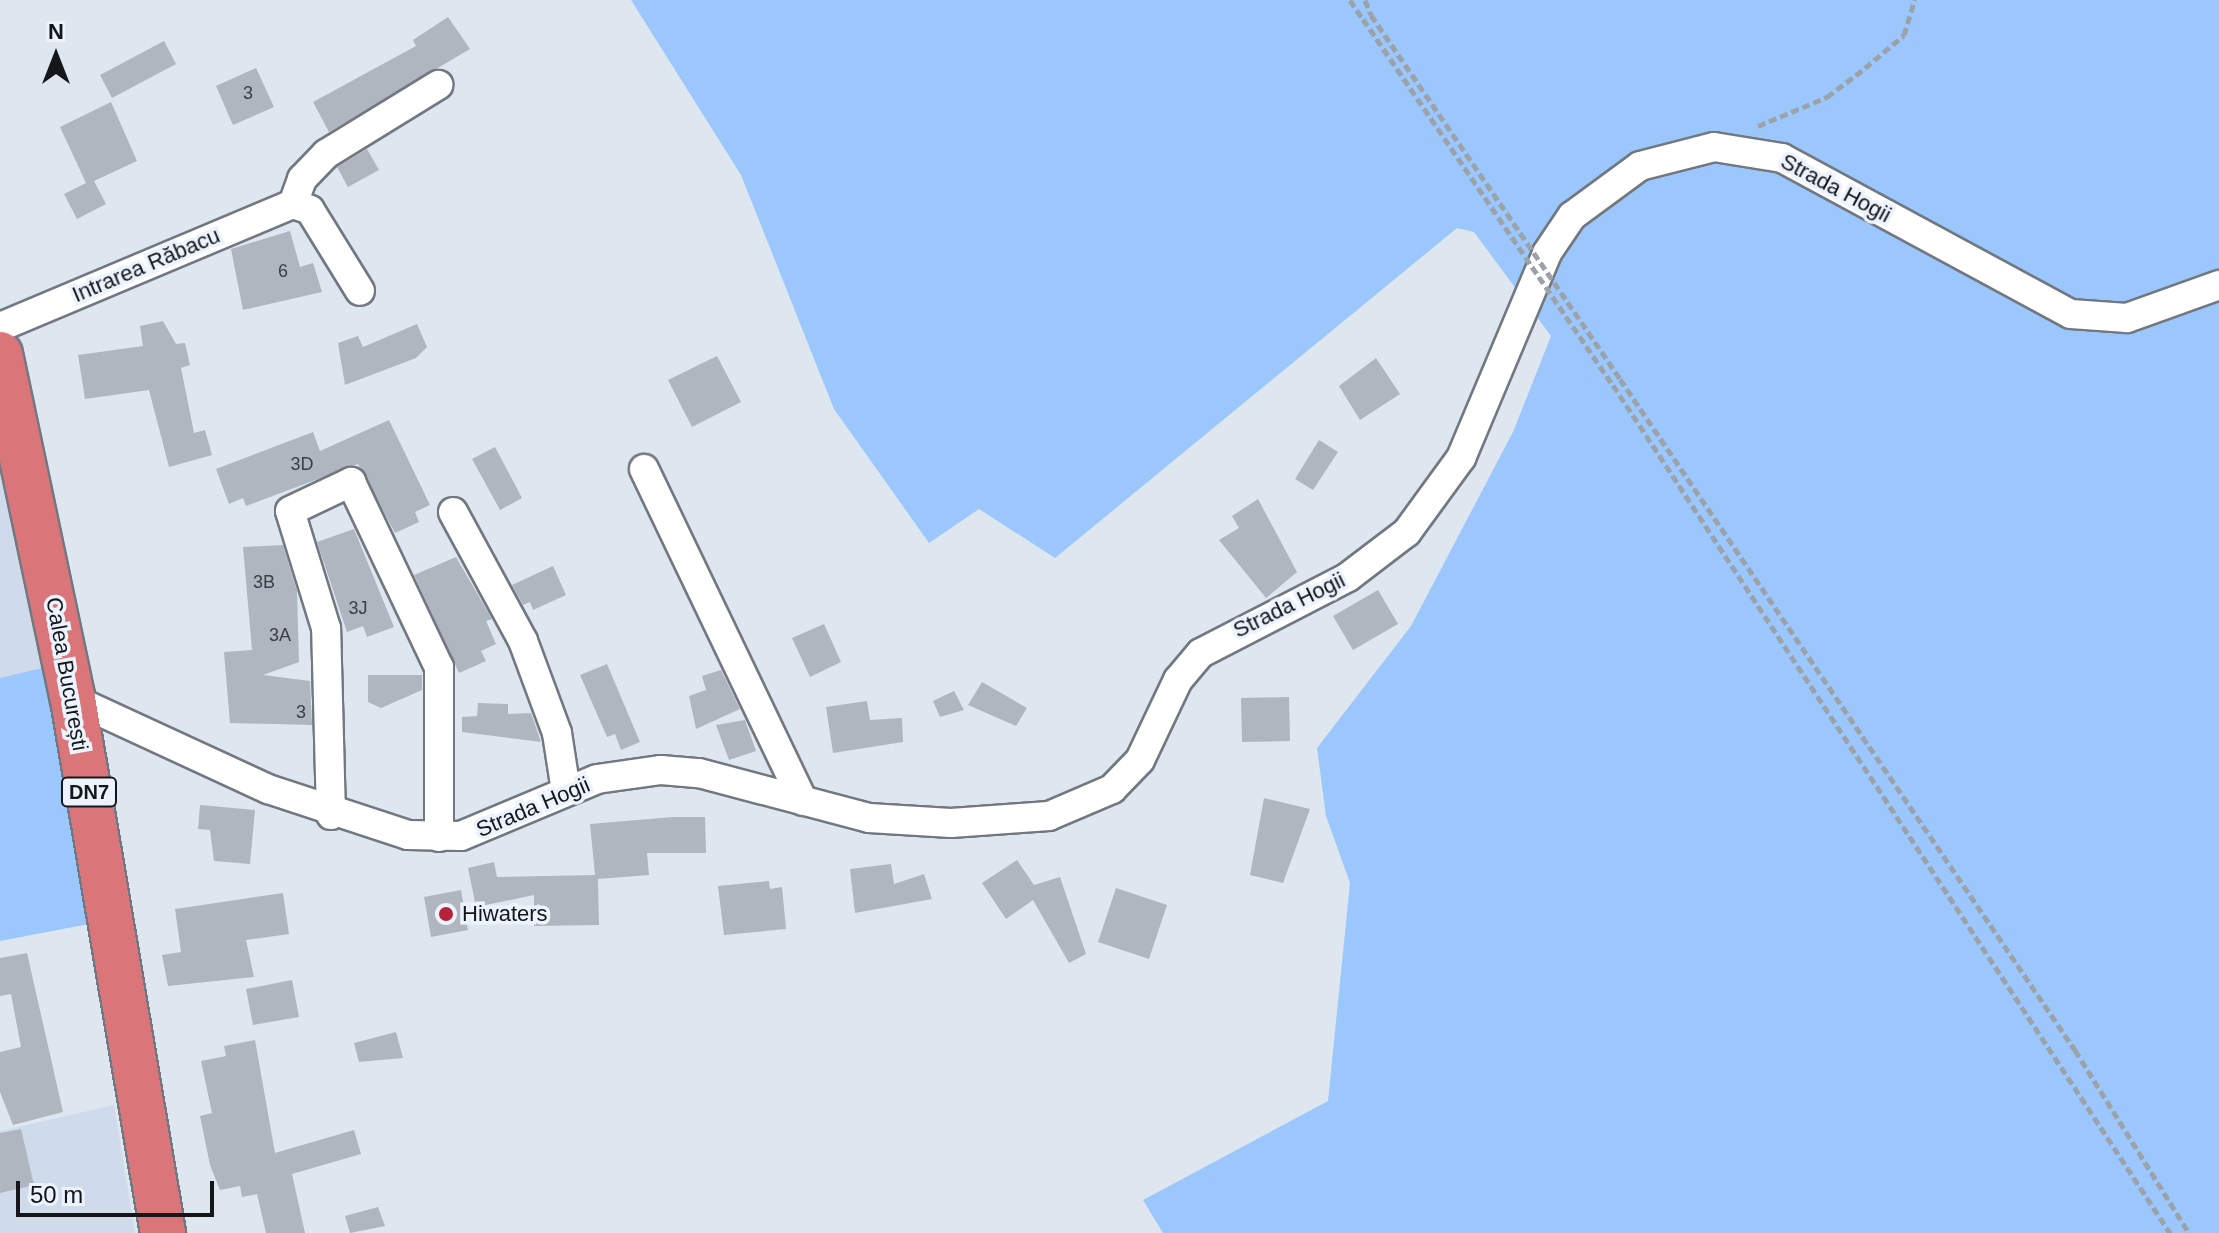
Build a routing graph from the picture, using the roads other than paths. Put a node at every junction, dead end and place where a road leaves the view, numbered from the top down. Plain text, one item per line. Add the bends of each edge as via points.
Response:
1 (438, 85) dead end
2 (293, 204) junction
3 (2219, 285) edge
4 (360, 291) dead end
5 (0, 327) edge
6 (0, 354) edge
7 (644, 469) dead end
8 (453, 512) dead end
9 (73, 699) junction
10 (566, 791) junction
11 (803, 801) junction
12 (331, 815) junction
13 (439, 837) junction
14 (163, 1233) edge

1 - 2 street via 326,154 302,179
2 - 4 street via 310,210
2 - 5 street, Intrarea Răbacu
3 - 11 street, Strada Hogii via 2166,310 2127,318 2071,314 1822,176 1771,155 1714,147 1640,166 1572,216 1523,299 1485,405 1436,499 1407,532 1348,577 1201,653 1178,680 1140,760 1112,789 1049,816 1001,822 869,818
6 - 9 highway, Calea București / DN7
7 - 11 street
8 - 10 street via 523,641 557,733
9 - 12 street, Strada Hogii
9 - 14 highway, Calea București / DN7
10 - 11 street, Strada Hogii via 661,770
10 - 13 street, Strada Hogii via 487,829
12 - 13 street, Strada Hogii
12 - 13 street via 326,628 290,511 351,482 439,667

